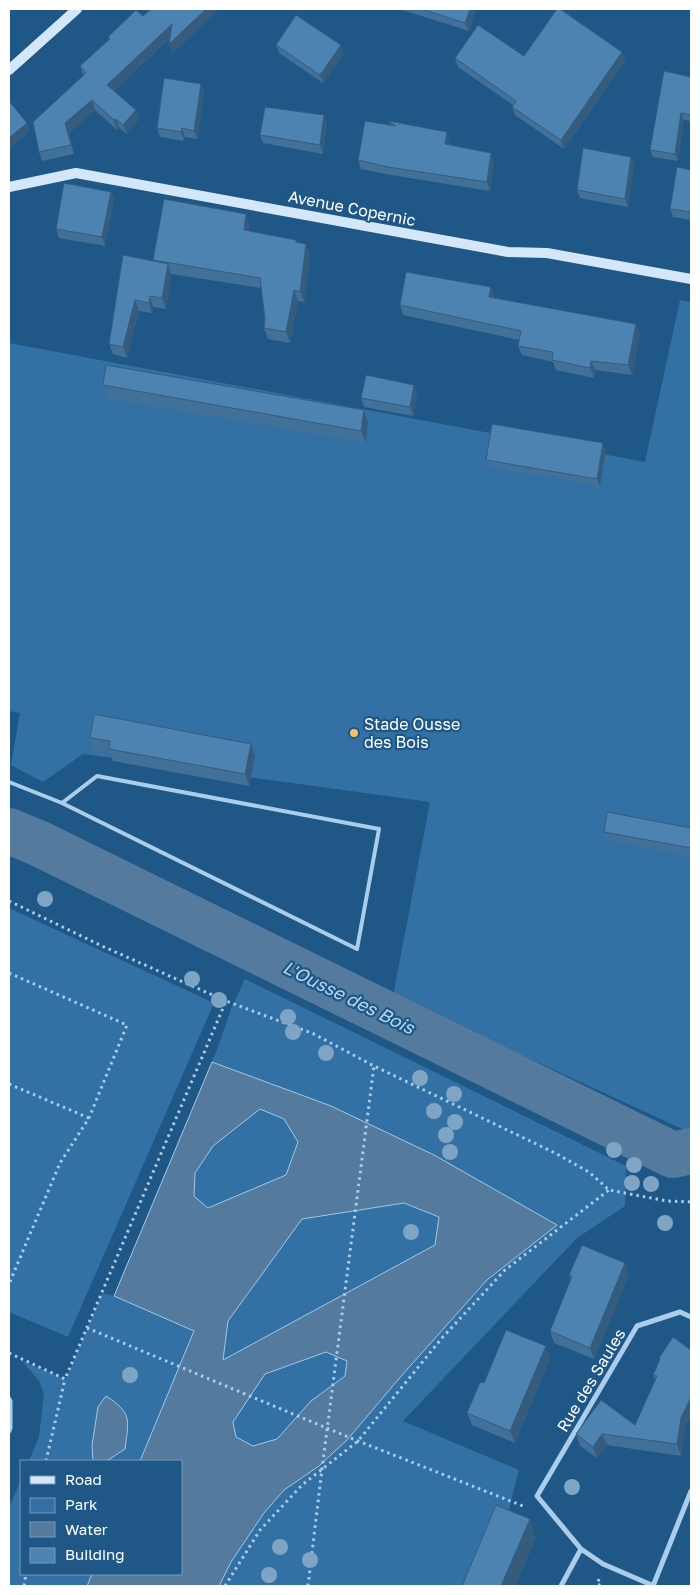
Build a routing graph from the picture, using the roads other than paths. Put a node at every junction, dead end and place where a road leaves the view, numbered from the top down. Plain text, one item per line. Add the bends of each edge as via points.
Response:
1 (77, 9) edge
2 (9, 70) edge
3 (9, 187) edge
4 (691, 279) edge
5 (9, 782) edge
6 (62, 803) junction
7 (691, 1317) edge
8 (9, 1399) edge
9 (9, 1431) edge
10 (691, 1492) edge
11 (581, 1550) junction
12 (561, 1586) edge
13 (654, 1586) edge

1 - 2 street
3 - 4 street, Avenue Copernic via 76,173 508,252 547,253
5 - 6 lane
6 - 6 lane via 214,878 358,949 379,829 97,776
7 - 11 street, Rue des Saules via 680,1312 637,1326 537,1496
8 - 9 street
10 - 13 street
11 - 12 street
11 - 13 street

